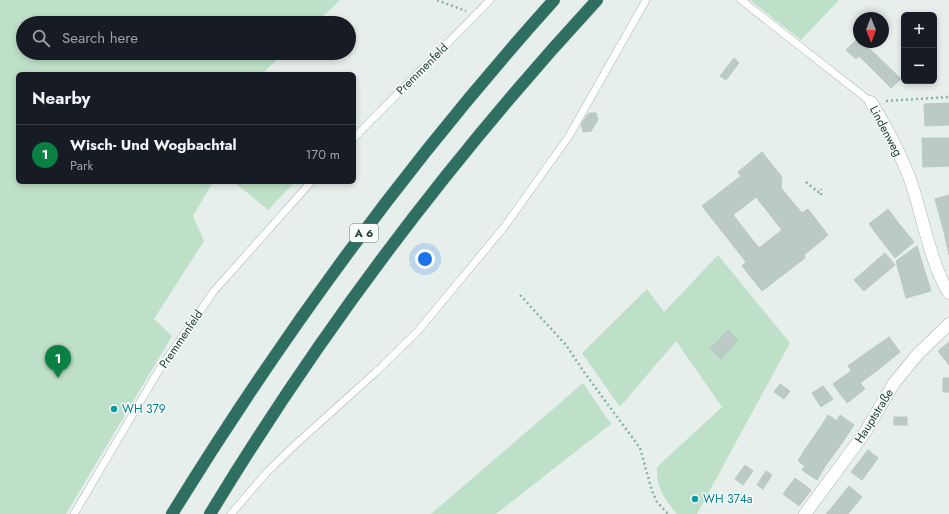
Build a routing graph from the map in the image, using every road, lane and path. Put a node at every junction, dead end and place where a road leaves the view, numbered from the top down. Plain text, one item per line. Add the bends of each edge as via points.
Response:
1 (437, 0) edge
2 (490, 0) edge
3 (554, 0) edge
4 (597, 0) edge
5 (646, 0) edge
6 (741, 0) edge
7 (476, 15) junction
8 (949, 97) edge
9 (871, 102) junction
10 (356, 136) edge
11 (806, 182) dead end
12 (309, 184) edge
13 (821, 195) dead end
14 (949, 293) edge
15 (520, 295) dead end
16 (949, 324) edge
17 (74, 514) edge
18 (172, 514) edge
19 (210, 514) edge
20 (231, 514) edge
21 (668, 514) edge
22 (805, 514) edge

1 - 7 path
2 - 7 lane, Premmenfeld
3 - 18 highway, A 6 via 509,50 407,176 306,309 218,439
4 - 19 highway, A 6 via 532,73 421,208 332,327 245,456
5 - 20 lane via 569,136 506,226 417,332 267,472
6 - 9 lane, Lindenweg
7 - 10 lane, Premmenfeld
8 - 9 path
9 - 14 street, Lindenweg via 889,132 907,171 937,265
11 - 13 path via 818,192 821,189
12 - 17 lane, Premmenfeld via 214,291 159,370
15 - 21 path via 566,345 640,448 652,491 657,502
16 - 22 street, Hauptstraße via 899,376 866,431

